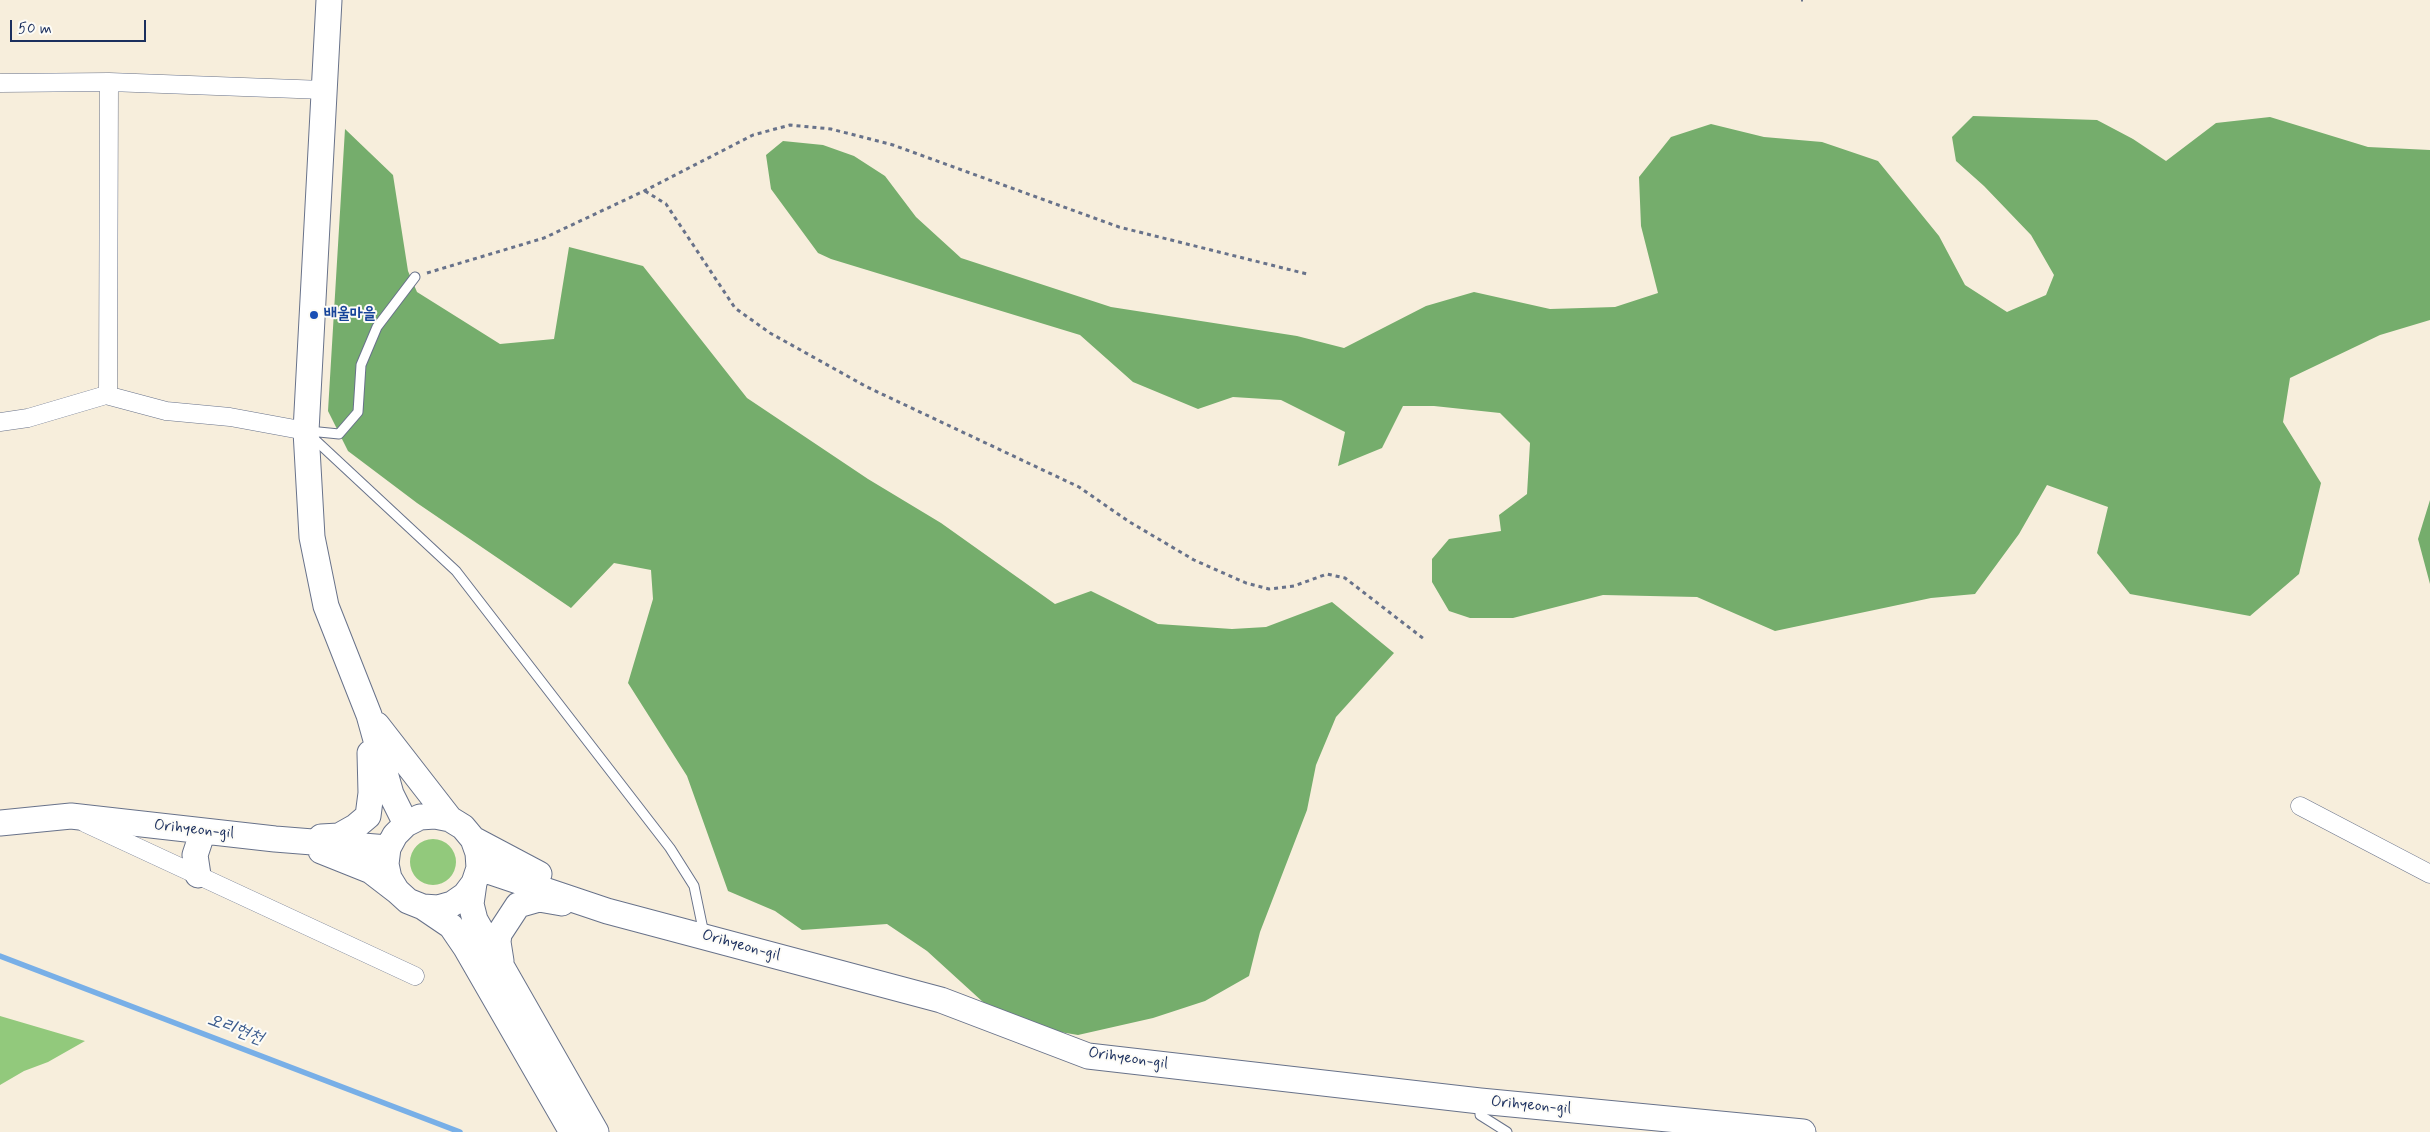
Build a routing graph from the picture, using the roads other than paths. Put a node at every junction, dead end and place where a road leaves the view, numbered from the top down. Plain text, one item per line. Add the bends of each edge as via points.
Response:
1 (329, 0) edge
2 (109, 82) junction
3 (0, 83) edge
4 (324, 90) junction
5 (415, 277) road end
6 (108, 395) junction
7 (0, 422) edge
8 (306, 431) junction
9 (369, 715) junction
10 (2300, 806) dead end
11 (71, 816) junction
12 (450, 819) junction
13 (0, 823) edge
14 (406, 824) junction
15 (203, 831) junction
16 (275, 839) junction
17 (473, 839) junction
18 (388, 848) junction
19 (2430, 874) edge
20 (198, 875) junction
21 (476, 875) junction
22 (397, 892) junction
23 (423, 907) junction
24 (607, 911) junction
25 (704, 936) junction
26 (504, 971) junction
27 (415, 976) dead end
28 (534, 1046) junction
29 (1480, 1101) junction
30 (572, 1132) edge
31 (596, 1132) edge
32 (1506, 1132) edge
33 (1803, 1132) edge

1 - 4 street
2 - 3 street
2 - 4 street
2 - 6 street
4 - 8 street
5 - 8 lane via 377,327 370,342 361,365 358,412 340,434
6 - 7 street via 28,418
6 - 8 street via 166,410 230,417
8 - 9 street via 312,537 326,606
8 - 25 lane via 456,571 670,848 694,886
9 - 12 street
9 - 14 street via 391,794
9 - 16 street via 371,793 368,816 340,836
10 - 19 street
11 - 13 street, Orihyeon-gil
11 - 15 street, Orihyeon-gil
11 - 20 street
12 - 14 street via 420,817
12 - 17 street
14 - 18 street
15 - 16 street, Orihyeon-gil
15 - 20 street via 194,855
16 - 18 street, Orihyeon-gil
16 - 22 street via 328,853 371,871
17 - 21 street via 478,853
17 - 24 street
18 - 22 street via 386,864
20 - 27 street
21 - 23 street via 465,895 452,904 438,908
21 - 24 street, Orihyeon-gil
21 - 26 street via 471,904 475,920
22 - 23 street via 408,902
23 - 28 street via 450,926
24 - 25 street, Orihyeon-gil
24 - 26 street via 539,899 518,905 499,934
25 - 29 street, Orihyeon-gil via 941,1000 1088,1056
26 - 28 street
28 - 30 street
28 - 31 street
29 - 32 lane via 1480,1116
29 - 33 street, Orihyeon-gil

